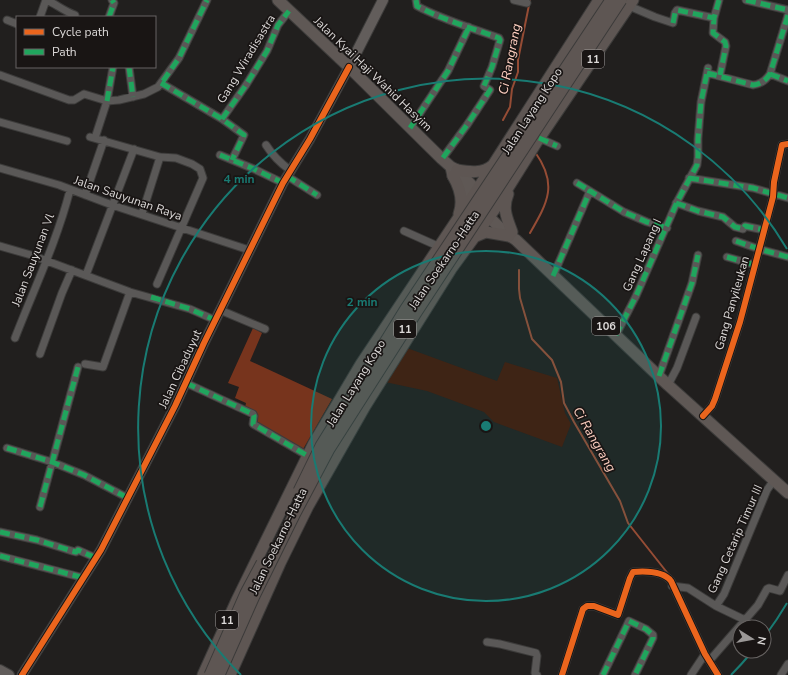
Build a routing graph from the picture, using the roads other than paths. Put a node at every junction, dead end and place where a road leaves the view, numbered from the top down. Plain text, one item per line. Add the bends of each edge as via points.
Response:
1 (46, 0) edge
2 (112, 0) edge
3 (207, 0) edge
4 (383, 0) edge
5 (416, 0) edge
6 (514, 0) edge
7 (599, 0) edge
8 (611, 0) edge
9 (719, 0) edge
10 (746, 0) edge
11 (628, 2) edge
12 (527, 3) dead end
13 (285, 4) edge
14 (788, 10) edge
15 (75, 15) dead end
16 (788, 15) edge
17 (40, 16) edge
18 (109, 16) edge
19 (714, 18) junction
20 (7, 20) dead end
21 (16, 24) edge
22 (469, 27) junction
23 (349, 67) junction
24 (112, 68) edge
25 (129, 68) edge
26 (770, 74) junction
27 (720, 75) junction
28 (0, 76) edge
29 (788, 81) edge
30 (162, 82) junction
31 (133, 97) junction
32 (106, 101) junction
33 (531, 105) junction
34 (554, 118) junction
35 (222, 119) junction
36 (0, 122) edge
37 (410, 128) junction
38 (539, 138) junction
39 (104, 140) junction
40 (67, 141) dead end
41 (788, 144) edge
42 (266, 145) dead end
43 (557, 146) dead end
44 (134, 149) junction
45 (220, 155) dead end
46 (160, 157) junction
47 (442, 159) junction
48 (232, 160) junction
49 (495, 163) junction
50 (0, 168) edge
51 (454, 171) junction
52 (287, 176) junction
53 (514, 178) junction
54 (688, 180) junction
55 (577, 183) dead end
56 (70, 190) junction
57 (590, 191) junction
58 (774, 193) junction
59 (475, 194) junction
60 (85, 195) junction
61 (317, 195) dead end
62 (788, 198) edge
63 (676, 203) junction
64 (112, 205) junction
65 (492, 213) junction
66 (142, 214) junction
67 (456, 221) junction
68 (181, 228) junction
69 (667, 228) junction
70 (764, 230) junction
71 (404, 231) dead end
72 (512, 236) junction
73 (473, 237) junction
74 (736, 241) dead end
75 (0, 246) edge
76 (440, 248) junction
77 (759, 249) junction
78 (249, 250) junction
79 (698, 255) dead end
80 (727, 257) dead end
81 (788, 257) edge
82 (47, 261) junction
83 (755, 265) junction
84 (72, 270) junction
85 (86, 275) junction
86 (553, 276) junction
87 (157, 284) dead end
88 (414, 285) junction
89 (130, 292) junction
90 (432, 299) junction
91 (220, 310) junction
92 (696, 317) dead end
93 (215, 320) junction
94 (264, 329) dead end
95 (616, 335) junction
96 (15, 338) dead end
97 (40, 354) dead end
98 (659, 376) junction
99 (186, 383) junction
100 (668, 385) junction
101 (703, 416) junction
102 (7, 448) dead end
103 (308, 456) junction
104 (52, 462) junction
105 (774, 480) junction
106 (788, 493) edge
107 (128, 498) junction
108 (40, 507) dead end
109 (0, 532) edge
110 (0, 556) edge
111 (96, 558) junction
112 (788, 575) edge
113 (84, 578) junction
114 (672, 586) junction
115 (716, 606) junction
116 (743, 619) edge
117 (746, 619) edge
118 (732, 633) edge
119 (487, 642) dead end
120 (708, 657) junction
121 (788, 664) edge
122 (22, 675) edge
123 (204, 675) edge
124 (210, 675) edge
125 (219, 675) edge
126 (230, 675) edge
127 (537, 675) edge
128 (562, 675) edge
129 (603, 675) edge
130 (635, 675) edge
131 (691, 675) edge
132 (718, 675) edge
133 (781, 675) edge

1 - 15 street
1 - 17 street
2 - 18 street via 114,3
3 - 30 street via 179,58
4 - 23 main road
5 - 22 street via 419,7
6 - 12 street
7 - 33 highway, Jalan Soekarno-Hatta / 11
8 - 124 highway, Jalan Layang Kopo / 11, bridge via 407,307 321,446 246,593
9 - 19 street
10 - 14 street
11 - 19 street via 655,17 673,23 677,10
11 - 34 highway, Jalan Soekarno-Hatta / 11
11 - 125 highway, Jalan Layang Kopo / 11, bridge via 417,311 329,449 257,590
13 - 23 main road, Jalan Kyai Haji Wahid Hasyim / 106
13 - 35 street, Gang Wiradisastra via 267,51
16 - 26 street
19 - 27 street via 713,33 725,42 726,46
20 - 21 street
22 - 37 street via 447,73
22 - 47 street via 499,38 484,86 490,90
23 - 37 main road, Jalan Kyai Haji Wahid Hasyim / 106
23 - 52 street, Jalan Cibaduyut
24 - 32 street
25 - 31 street
26 - 27 street via 760,83 753,84
26 - 29 street
27 - 54 street, Gang Lapang I via 708,71 702,102 697,165
28 - 32 street via 69,100 85,94
30 - 31 street via 156,88
30 - 35 street
31 - 32 street
32 - 39 street via 92,137
33 - 34 highway via 529,112 534,122 545,124
33 - 49 highway, Jalan Soekarno-Hatta / 11
34 - 38 highway, Jalan Soekarno-Hatta / 11
35 - 48 street via 244,135
36 - 40 street
37 - 47 main road, Jalan Kyai Haji Wahid Hasyim / 106
38 - 43 street
38 - 53 highway, Jalan Soekarno-Hatta / 11
39 - 44 street
39 - 60 street
41 - 58 street, Gang Panyileukan via 782,145
42 - 52 street
44 - 46 street
44 - 64 street
45 - 48 street
46 - 66 street
46 - 68 street via 176,158 197,167 202,172 203,178
47 - 51 main road, Jalan Kyai Haji Wahid Hasyim / 106
48 - 52 street
49 - 51 highway via 482,171
49 - 59 highway, Jalan Soekarno-Hatta / 11
50 - 56 street, Jalan Sauyunan Raya
51 - 59 main road, Jalan Kyai Haji Wahid Hasyim / 106
51 - 67 highway via 462,200
52 - 61 street
52 - 78 street, Jalan Cibaduyut
53 - 65 highway, Jalan Soekarno-Hatta / 11
53 - 72 highway via 504,206
54 - 58 street via 745,186
54 - 63 street, Gang Lapang I
55 - 57 street
56 - 60 street, Jalan Sauyunan Raya
56 - 82 street, Jalan Sauyunan Vl
57 - 69 street via 624,212
57 - 86 street
58 - 62 street
58 - 70 street, Gang Panyileukan
59 - 65 main road, Jalan Kyai Haji Wahid Hasyim / 106
59 - 67 highway, Jalan Soekarno-Hatta / 11
60 - 64 street, Jalan Sauyunan Raya
63 - 69 street, Gang Lapang I
63 - 70 street via 723,217 743,229 744,226
64 - 66 street, Jalan Sauyunan Raya
64 - 85 street
65 - 72 main road, Jalan Kyai Haji Wahid Hasyim / 106
65 - 73 highway, Jalan Soekarno-Hatta / 11
66 - 68 street, Jalan Sauyunan Raya
67 - 76 highway, Jalan Soekarno-Hatta / 11
68 - 78 street, Jalan Sauyunan Raya
68 - 87 street
69 - 95 street, Gang Lapang I
70 - 77 street, Gang Panyileukan
71 - 76 street
72 - 73 highway via 486,232
72 - 86 main road, Jalan Kyai Haji Wahid Hasyim / 106
73 - 90 highway, Jalan Soekarno-Hatta / 11
74 - 77 street
75 - 82 street
76 - 88 highway, Jalan Soekarno-Hatta / 11
77 - 81 street
77 - 83 street, Gang Panyileukan
78 - 91 street, Jalan Cibaduyut
79 - 98 street via 692,283
80 - 83 street
82 - 84 street
82 - 96 street, Jalan Sauyunan Vl
83 - 101 street, Gang Panyileukan via 735,341 715,399
84 - 85 street
84 - 97 street
85 - 89 street
86 - 95 main road, Jalan Kyai Haji Wahid Hasyim / 106
88 - 90 highway via 419,281 430,283 434,289
88 - 103 highway, Jalan Soekarno-Hatta / 11 via 350,382
89 - 93 street
89 - 104 street via 103,367 82,365
90 - 126 highway, Jalan Soekarno-Hatta / 11 via 365,406 308,506
91 - 93 street, Jalan Cibaduyut
91 - 94 street
92 - 100 street
93 - 99 street, Jalan Cibaduyut
95 - 98 main road, Jalan Kyai Haji Wahid Hasyim / 106
98 - 100 main road, Jalan Kyai Haji Wahid Hasyim / 106
99 - 103 street via 253,414 253,424
99 - 107 street, Jalan Cibaduyut
100 - 101 main road, Jalan Kyai Haji Wahid Hasyim / 106
101 - 105 main road, Jalan Kyai Haji Wahid Hasyim / 106
102 - 104 street
103 - 123 highway, Jalan Soekarno-Hatta / 11 via 237,600
104 - 107 street
104 - 108 street
105 - 106 main road, Jalan Kyai Haji Wahid Hasyim / 106
105 - 115 street, Gang Cetarip Timur III via 767,490 724,594
107 - 111 street, Jalan Cibaduyut
109 - 111 street via 76,552 78,550
110 - 113 street
111 - 113 street, Jalan Cibaduyut
112 - 117 street via 780,591 767,589
113 - 122 street, Jalan Cibaduyut
114 - 115 street via 688,588
114 - 120 street
114 - 128 street via 668,577 662,574 633,572 626,585 618,615 594,606 583,609
115 - 116 street
118 - 120 street
119 - 127 street via 536,653
120 - 131 street
120 - 132 street
121 - 133 street
129 - 130 street via 629,621 653,635

